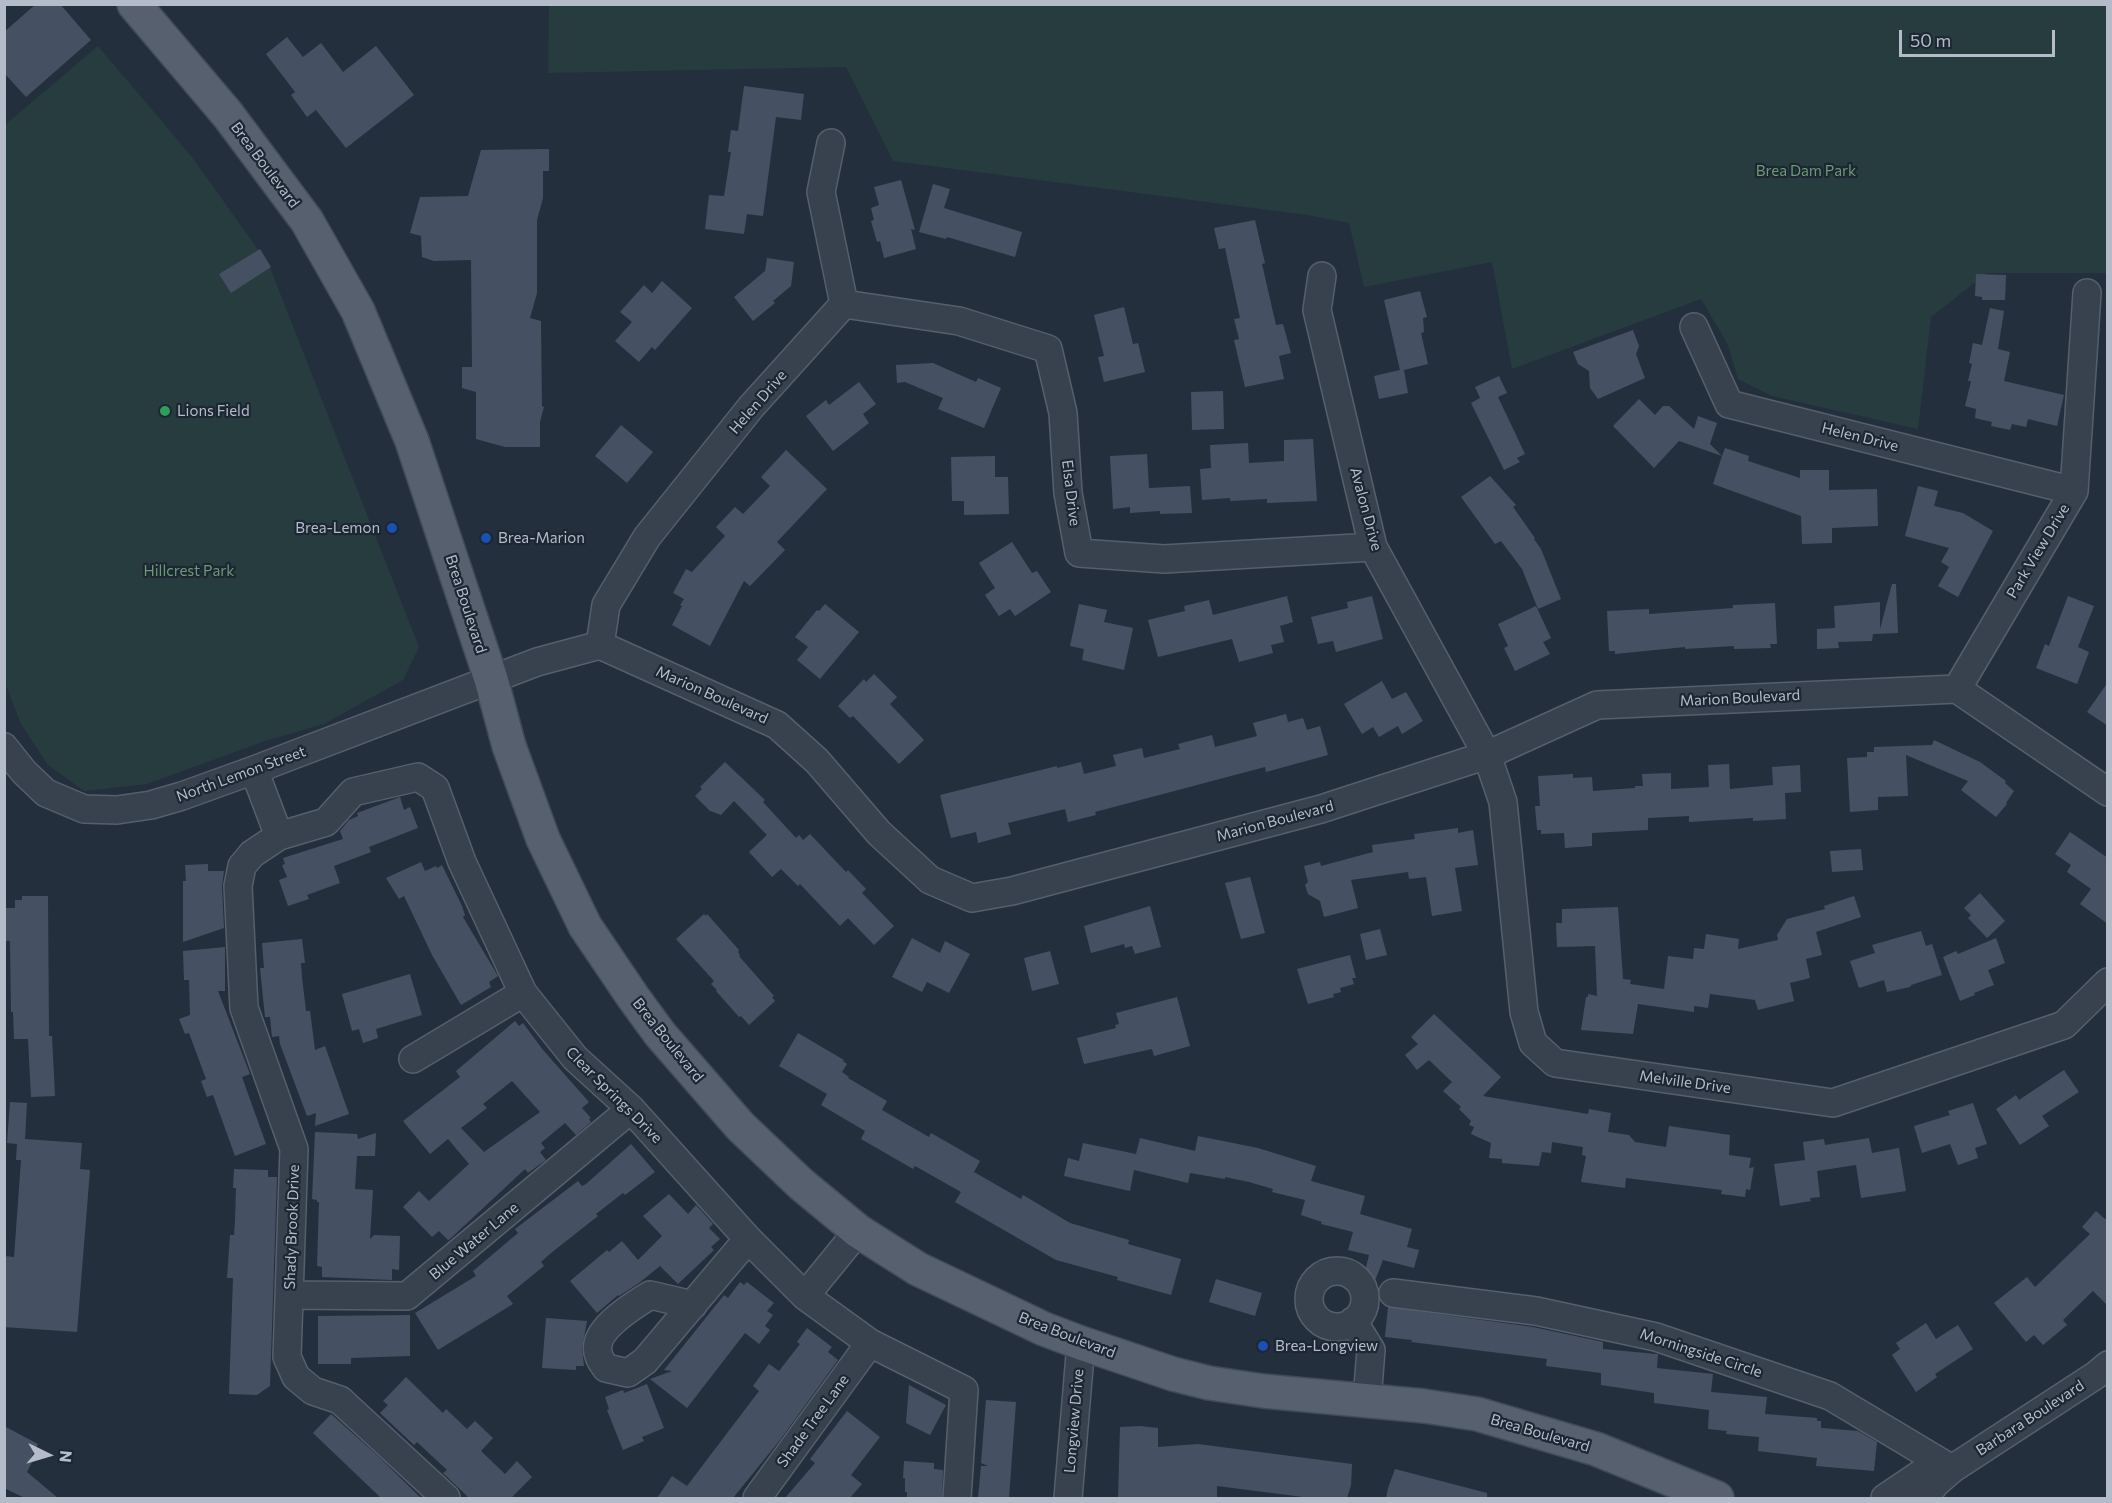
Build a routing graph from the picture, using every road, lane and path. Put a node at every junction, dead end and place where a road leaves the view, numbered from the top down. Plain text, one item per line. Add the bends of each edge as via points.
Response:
1 (134, 4) edge
2 (831, 143) dead end
3 (1322, 276) dead end
4 (2086, 293) dead end
5 (844, 304) junction
6 (1694, 327) dead end
7 (2074, 491) junction
8 (1373, 547) junction
9 (600, 645) junction
10 (491, 679) junction
11 (1957, 689) junction
12 (4, 747) edge
13 (1486, 754) junction
14 (255, 770) junction
15 (2108, 792) edge
16 (279, 836) junction
17 (2108, 982) edge
18 (523, 993) junction
19 (413, 1059) dead end
20 (631, 1109) junction
21 (858, 1231) junction
22 (748, 1239) junction
23 (1393, 1293) dead end
24 (289, 1295) junction
25 (805, 1296) junction
26 (693, 1305) dead end
27 (1353, 1322) dead end
28 (870, 1342) junction
29 (1081, 1343) junction
30 (2108, 1365) edge
31 (1367, 1400) junction
32 (1952, 1469) junction
33 (446, 1498) edge
34 (757, 1498) edge
35 (957, 1498) edge
36 (1068, 1498) edge
37 (1717, 1498) edge
38 (1885, 1498) edge
39 (1924, 1498) edge
40 (1942, 1498) edge

1 - 10 main road, Brea Boulevard via 228,115 307,221 358,311 412,441
2 - 5 street via 821,192
3 - 8 street, Avalon Drive via 1317,310
4 - 7 street, Park View Drive
5 - 8 street, Elsa Drive via 959,321 1048,350 1063,413 1068,493 1079,553 1164,559
5 - 9 street, Helen Drive via 751,407 647,537 606,605
6 - 7 street, Helen Drive via 1729,404
7 - 11 street, Park View Drive
8 - 13 street, Avalon Drive
9 - 10 street
9 - 13 street, Marion Boulevard via 777,725 817,760 879,833 930,880 972,898 1012,891 1321,809
10 - 14 street, North Lemon Street
10 - 21 main road, Brea Boulevard via 509,746 543,839 585,926 660,1034 740,1126
11 - 13 street, Marion Boulevard via 1597,705
11 - 15 street
12 - 14 street, North Lemon Street via 46,793 84,809 151,805
13 - 17 street, Melville Drive via 1503,802 1524,1012 1533,1043 1555,1063 1833,1103 2064,1025
14 - 16 street
16 - 18 street, Clear Springs Drive via 326,822 353,792 418,777 435,788 462,862
16 - 24 street, Shady Brook Drive via 252,854 242,866 238,886 244,1008 294,1149
18 - 19 street
18 - 20 street, Clear Springs Drive via 575,1058
20 - 22 street, Clear Springs Drive
20 - 24 street, Blue Water Lane via 407,1296
21 - 25 street
21 - 29 main road, Brea Boulevard via 918,1269
22 - 25 street, Clear Springs Drive
22 - 26 street
23 - 32 street, Morningside Circle via 1536,1311 1656,1337 1830,1396
24 - 33 street, Shady Brook Drive via 287,1357 296,1377 313,1390 340,1400
25 - 28 street, Clear Springs Drive
27 - 31 street via 1371,1350
28 - 34 street, Shade Tree Lane
28 - 35 street, Clear Springs Drive via 964,1390
29 - 31 main road, Brea Boulevard via 1209,1383
29 - 36 street, Longview Drive
30 - 32 street, Barbara Boulevard
31 - 37 main road, Brea Boulevard via 1477,1414 1525,1427 1596,1449
32 - 38 street, Barbara Boulevard via 1925,1471
32 - 39 street, Barbara Boulevard
32 - 40 street via 1952,1485

